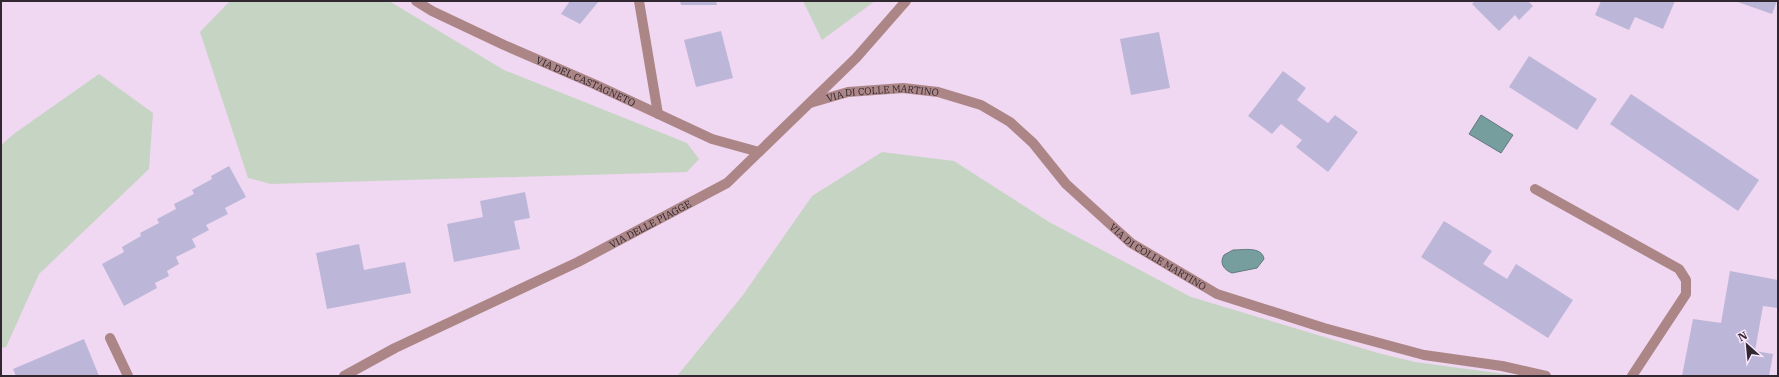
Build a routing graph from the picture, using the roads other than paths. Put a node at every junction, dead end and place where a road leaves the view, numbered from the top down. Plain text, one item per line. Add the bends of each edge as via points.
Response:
1 (416, 1) edge
2 (639, 1) edge
3 (906, 1) edge
4 (810, 103) junction
5 (658, 114) junction
6 (759, 152) junction
7 (1535, 189) dead end
8 (110, 338) dead end
9 (128, 376) edge
10 (344, 376) edge
11 (1546, 376) edge
12 (1632, 376) edge

1 - 5 street, VIA DEL CASTAGNETO via 504,45
2 - 5 street
3 - 4 street, VIA DELLE PIAGGE via 856,58
4 - 6 street, VIA DELLE PIAGGE
4 - 11 street, VIA DI COLLE MARTINO via 848,92 903,88 938,92 981,105 1010,122 1033,143 1066,184 1131,243 1217,294 1324,328 1424,355 1502,366
5 - 6 street, VIA DEL CASTAGNETO via 712,139
6 - 10 street, VIA DELLE PIAGGE via 727,183 578,262 395,348
7 - 12 street via 1679,269 1686,280 1686,294
8 - 9 street

